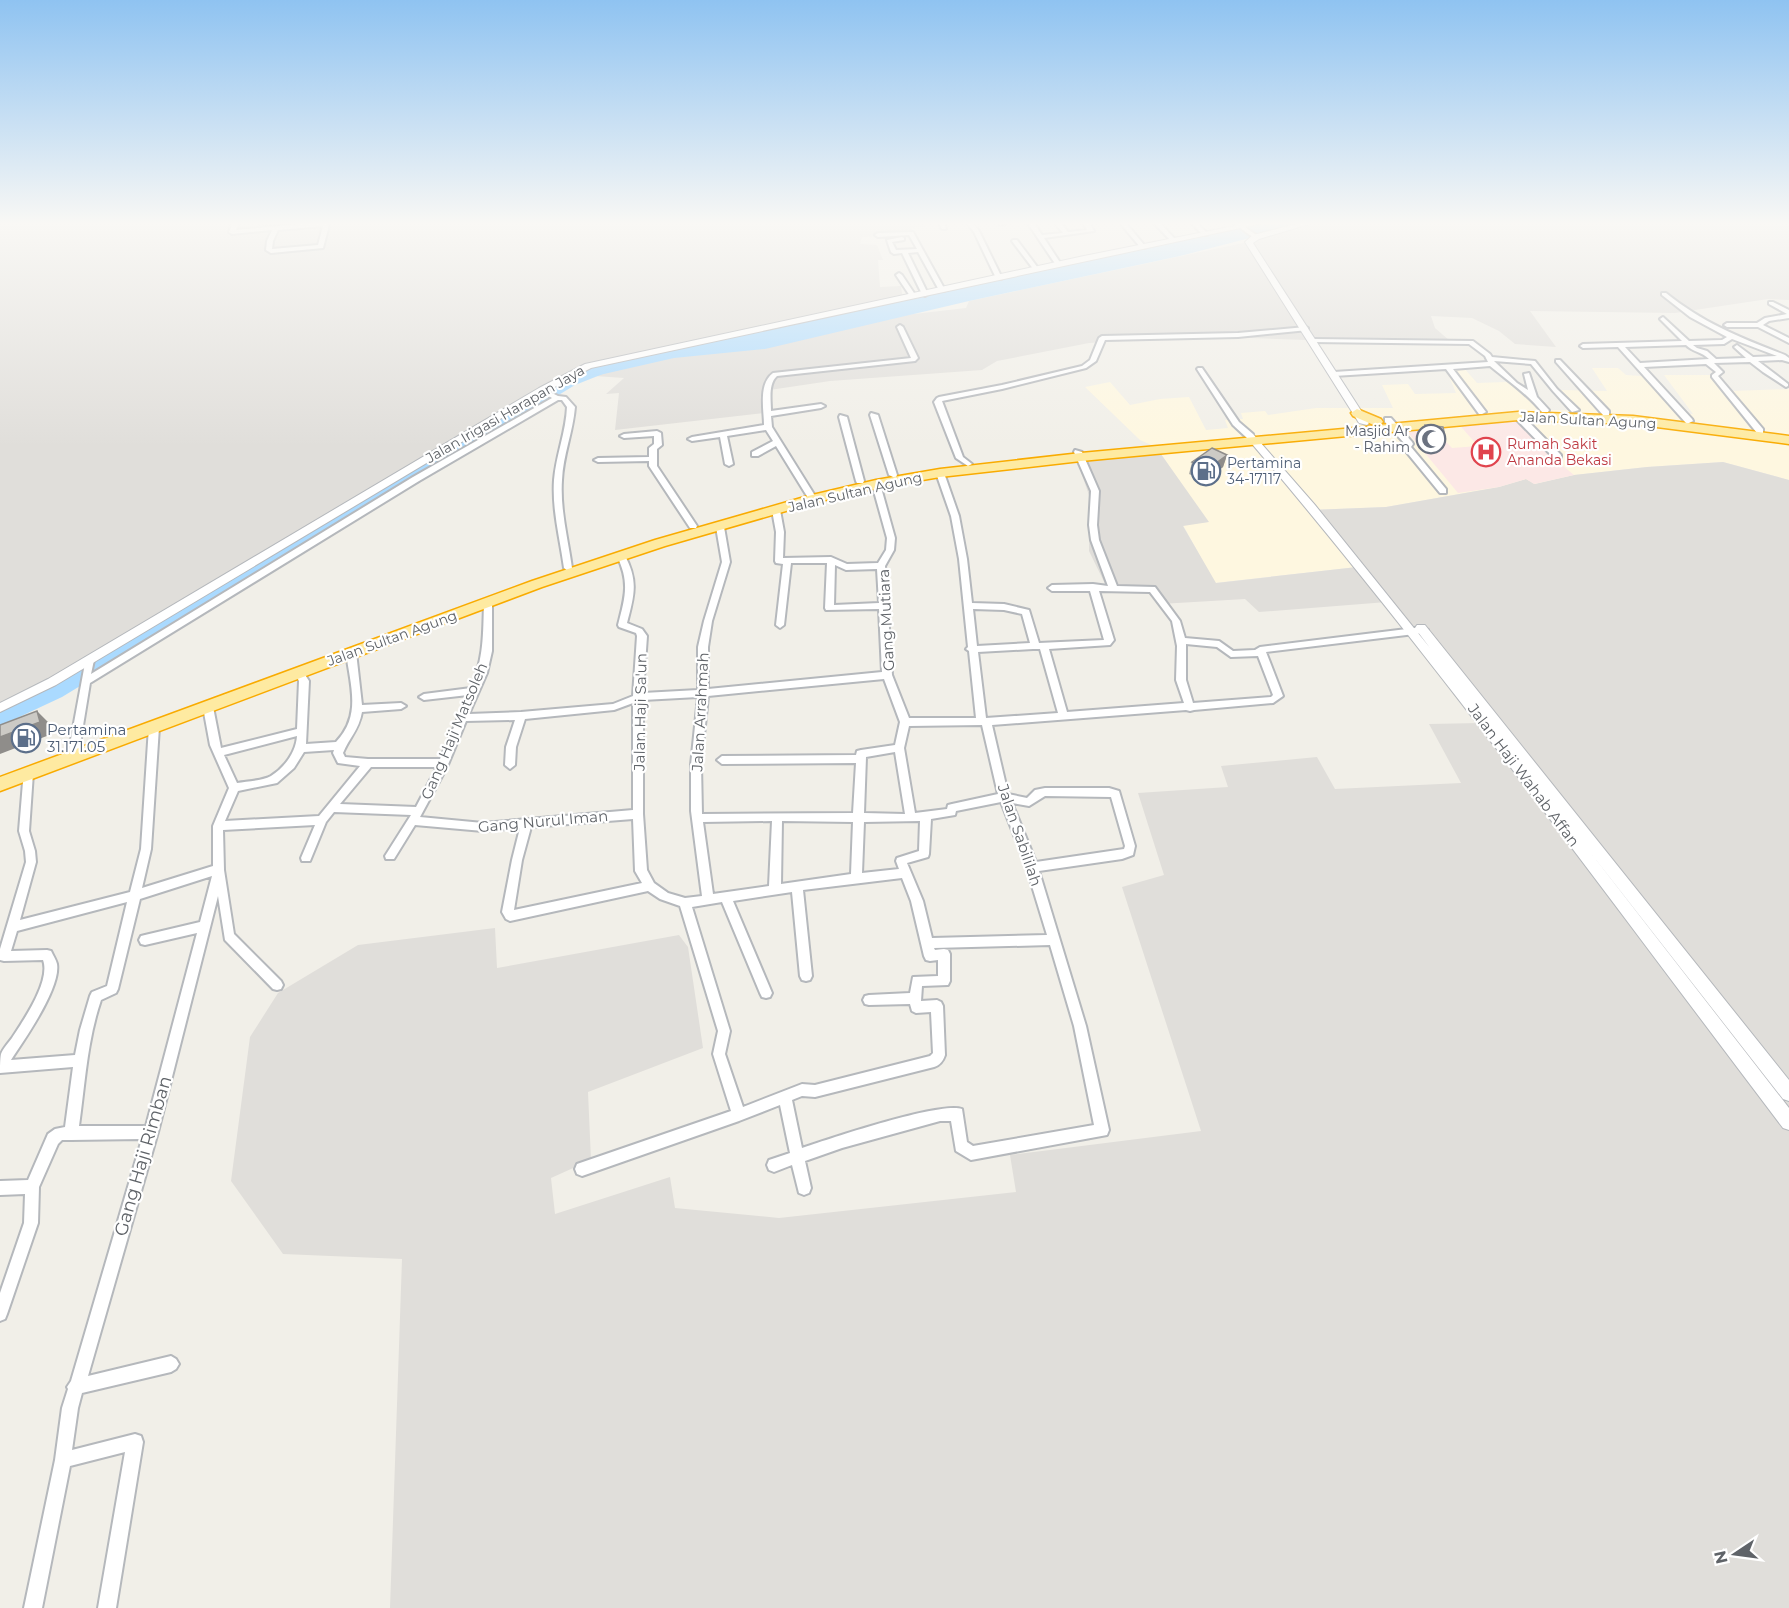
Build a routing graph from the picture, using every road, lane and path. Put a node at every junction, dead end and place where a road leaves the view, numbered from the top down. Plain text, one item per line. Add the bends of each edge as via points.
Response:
1 (913, 297) edge
2 (1285, 297) edge
3 (1667, 297) edge
4 (1771, 303) dead end
5 (1789, 315) edge
6 (1663, 319) dead end
7 (1759, 325) junction
8 (1727, 326) dead end
9 (900, 327) dead end
10 (1306, 329) junction
11 (1731, 337) junction
12 (1789, 340) edge
13 (1314, 341) junction
14 (1687, 343) junction
15 (1583, 346) dead end
16 (1621, 346) junction
17 (1737, 347) dead end
18 (1787, 359) edge
19 (1751, 360) junction
20 (1492, 361) junction
21 (1558, 361) dead end
22 (1711, 361) junction
23 (1638, 365) junction
24 (1448, 367) junction
25 (1200, 369) dead end
26 (1334, 374) junction
27 (1527, 374) dead end
28 (1786, 384) dead end
29 (549, 394) junction
30 (1534, 397) junction
31 (821, 406) dead end
32 (1545, 410) junction
33 (1575, 410) junction
34 (1482, 412) junction
35 (1606, 412) junction
36 (768, 414) junction
37 (874, 415) dead end
38 (1518, 416) junction
39 (843, 417) dead end
40 (1689, 421) junction
41 (1372, 422) junction
42 (768, 427) junction
43 (477, 431) junction
44 (1760, 431) junction
45 (1789, 434) edge
46 (723, 435) junction
47 (490, 436) junction
48 (624, 436) dead end
49 (1257, 437) junction
50 (692, 439) dead end
51 (1789, 440) edge
52 (777, 442) junction
53 (755, 454) dead end
54 (1080, 454) junction
55 (1558, 457) dead end
56 (652, 459) junction
57 (598, 460) dead end
58 (729, 464) dead end
59 (968, 464) junction
60 (940, 473) junction
61 (893, 475) junction
62 (410, 477) junction
63 (860, 481) junction
64 (876, 484) junction
65 (1443, 491) dead end
66 (811, 496) junction
67 (776, 510) junction
68 (693, 526) junction
69 (720, 526) junction
70 (621, 556) junction
71 (831, 560) junction
72 (787, 562) junction
73 (881, 566) junction
74 (568, 568) junction
75 (245, 578) junction
76 (1093, 587) junction
77 (1113, 587) junction
78 (1052, 588) dead end
79 (488, 603) junction
80 (882, 606) junction
81 (968, 606) junction
82 (780, 626) dead end
83 (1417, 631) junction
84 (1181, 641) junction
85 (1040, 647) junction
86 (971, 649) junction
87 (351, 652) junction
88 (1260, 652) junction
89 (88, 671) junction
90 (299, 672) junction
91 (887, 675) junction
92 (473, 691) junction
93 (702, 693) junction
94 (223, 697) junction
95 (424, 697) dead end
96 (638, 697) junction
97 (401, 706) dead end
98 (208, 707) junction
99 (0, 708) edge
100 (1190, 708) junction
101 (358, 709) junction
102 (1063, 715) junction
103 (521, 716) junction
104 (462, 718) junction
105 (983, 721) junction
106 (905, 722) junction
107 (154, 727) junction
108 (302, 731) junction
109 (341, 745) junction
110 (899, 747) junction
111 (301, 748) junction
112 (74, 750) junction
113 (218, 753) junction
114 (861, 759) junction
115 (722, 760) dead end
116 (368, 763) junction
117 (443, 763) junction
118 (510, 765) dead end
119 (28, 770) junction
120 (0, 777) edge
121 (0, 784) edge
122 (234, 788) junction
123 (1004, 797) junction
124 (331, 808) junction
125 (638, 814) junction
126 (416, 816) junction
127 (926, 816) junction
128 (777, 817) junction
129 (858, 817) junction
130 (697, 818) junction
131 (911, 819) junction
132 (322, 820) junction
133 (526, 822) junction
134 (218, 826) junction
135 (390, 856) dead end
136 (306, 858) dead end
137 (1032, 867) junction
138 (219, 869) junction
139 (906, 873) junction
140 (856, 878) junction
141 (650, 886) junction
142 (797, 886) junction
143 (775, 889) junction
144 (136, 895) junction
145 (726, 898) junction
146 (708, 900) junction
147 (685, 903) junction
148 (204, 926) junction
149 (12, 927) junction
150 (145, 940) dead end
151 (1054, 940) junction
152 (926, 943) junction
153 (806, 976) dead end
154 (277, 985) dead end
155 (766, 993) dead end
156 (915, 998) junction
157 (869, 1000) dead end
158 (80, 1061) junction
159 (0, 1066) edge
160 (1789, 1093) edge
161 (785, 1097) junction
162 (739, 1115) junction
163 (1789, 1122) edge
164 (71, 1132) junction
165 (151, 1132) junction
166 (798, 1158) junction
167 (774, 1165) dead end
168 (582, 1169) dead end
169 (32, 1187) junction
170 (0, 1188) edge
171 (804, 1188) dead end
172 (0, 1314) edge
173 (171, 1364) dead end
174 (75, 1387) junction
175 (63, 1460) junction
176 (33, 1608) edge
177 (107, 1608) edge

1 - 29 street, Jalan Irigasi Harapan Jaya via 592,364
2 - 10 street
3 - 11 street via 1684,312
4 - 5 street
5 - 7 street via 1766,319
6 - 14 street
7 - 8 street
7 - 12 street
9 - 36 street via 913,360 775,374 768,389
10 - 13 street
10 - 59 street via 1102,339 1093,361 1084,367 939,399 960,458
11 - 14 street via 1726,342
11 - 18 street
13 - 20 street via 1470,341
13 - 26 street
14 - 16 street
14 - 22 street via 1695,351 1705,352
15 - 16 street
16 - 23 street
17 - 19 street
18 - 19 street
19 - 22 street
19 - 28 street
20 - 24 street
20 - 30 street
20 - 33 street via 1533,362
21 - 35 street
22 - 23 street
22 - 44 street via 1721,373 1714,376
23 - 40 street
24 - 26 street
24 - 34 street
25 - 49 street via 1236,423
26 - 41 street
27 - 30 street
29 - 43 street, Jalan Irigasi Harapan Jaya
29 - 47 street via 531,411
29 - 74 street via 564,398 571,407 558,480
30 - 32 street
31 - 36 street
32 - 33 highway, Jalan Sultan Agung
32 - 34 highway, Jalan Sultan Agung
33 - 35 highway, Jalan Sultan Agung
34 - 41 highway, Jalan Sultan Agung
35 - 40 highway, Jalan Sultan Agung
36 - 42 street
37 - 61 street
38 - 41 highway, Jalan Sultan Agung
38 - 51 highway, Jalan Sultan Agung via 1633,420
38 - 55 street
39 - 63 street
40 - 44 highway, Jalan Sultan Agung
41 - 49 highway, Jalan Sultan Agung
41 - 65 street via 1409,444 1407,447
42 - 46 street
42 - 52 street
43 - 47 street
43 - 62 street, Jalan Irigasi Harapan Jaya
44 - 45 highway, Jalan Sultan Agung
46 - 50 street
46 - 58 street
47 - 62 street
48 - 56 street via 657,434 658,445 653,446
49 - 54 highway, Jalan Sultan Agung
49 - 83 street, Jalan Haji Wahab Affan
52 - 53 street
52 - 66 street
54 - 59 highway, Jalan Sultan Agung
54 - 60 highway, Jalan Sultan Agung
54 - 77 street via 1095,491 1095,540
56 - 57 street
56 - 68 street via 672,498
59 - 61 highway, Jalan Sultan Agung
60 - 64 highway, Jalan Sultan Agung
60 - 81 street, Jalan Sabililah via 955,516
61 - 63 highway, Jalan Sultan Agung
62 - 75 street, Jalan Irigasi Harapan Jaya
62 - 75 street
63 - 66 highway, Jalan Sultan Agung
64 - 66 highway, Jalan Sultan Agung
64 - 73 street, Gang Mutiara via 891,538 890,550
66 - 67 highway, Jalan Sultan Agung
66 - 68 highway, Jalan Sultan Agung
67 - 69 highway, Jalan Sultan Agung
67 - 72 street via 780,532 778,560
68 - 74 highway, Jalan Sultan Agung
69 - 70 highway, Jalan Sultan Agung
69 - 93 street, Jalan Arrahmah via 726,562 706,633
70 - 79 highway, Jalan Sultan Agung
70 - 96 street, Jalan Haji Sa'un via 632,584 622,625 642,636
71 - 72 street
71 - 73 street via 846,567
71 - 80 street via 828,607
72 - 82 street
73 - 80 street, Gang Mutiara
74 - 94 highway, Jalan Sultan Agung
75 - 89 street, Jalan Irigasi Harapan Jaya
75 - 89 street
76 - 77 street
76 - 78 street
76 - 85 street via 1108,642
77 - 84 street via 1152,589 1175,619
79 - 87 highway, Jalan Sultan Agung
79 - 92 street, Gang Haji Matsoleh via 487,651
80 - 91 street, Gang Mutiara
81 - 85 street via 1026,612
81 - 86 street, Jalan Sabililah
83 - 88 street
83 - 160 street, Jalan Haji Wahab Affan
83 - 163 street, Jalan Haji Wahab Affan
84 - 88 street via 1219,644 1231,654
84 - 100 street via 1181,680
85 - 86 street
85 - 102 street
86 - 105 street, Jalan Sabililah
87 - 90 highway, Jalan Sultan Agung
87 - 101 street
88 - 100 street via 1278,696 1276,700
89 - 99 street, Jalan Irigasi Harapan Jaya
89 - 112 street
90 - 94 highway, Jalan Sultan Agung
90 - 108 street via 304,681
91 - 93 street
91 - 106 street, Gang Mutiara
92 - 95 street
92 - 104 street, Gang Haji Matsoleh
93 - 96 street
93 - 130 street, Jalan Arrahmah via 696,765
94 - 98 highway, Jalan Sultan Agung
94 - 112 highway, Jalan Sultan Agung
96 - 103 street via 614,707
96 - 125 street, Jalan Haji Sa'un
97 - 101 street
98 - 107 highway, Jalan Sultan Agung
98 - 113 street
100 - 102 street
101 - 109 street via 356,726
102 - 105 street
103 - 104 street
103 - 118 street
104 - 117 street, Gang Haji Matsoleh
105 - 106 street
105 - 123 street, Jalan Sabililah
106 - 110 street
107 - 119 highway, Jalan Sultan Agung
107 - 144 street via 146,849
108 - 111 street
108 - 113 street
109 - 111 street
109 - 116 street via 338,753 342,760
110 - 114 street via 861,754
110 - 131 street
111 - 122 street via 273,780
112 - 119 highway, Jalan Sultan Agung
113 - 122 street
114 - 115 street
114 - 129 street
116 - 117 street
116 - 124 street
117 - 126 street, Gang Haji Matsoleh
119 - 120 highway, Jalan Sultan Agung
119 - 121 highway, Jalan Sultan Agung
119 - 149 street via 24,831 31,862
122 - 134 street, Gang Haji Rimban
123 - 127 street
123 - 137 street, Jalan Sabililah
123 - 137 street via 1029,802 1045,792 1115,794 1129,852
124 - 126 street, Gang Nurul Iman
124 - 132 street
125 - 133 street, Gang Nurul Iman
125 - 141 street, Jalan Haji Sa'un via 641,871
126 - 133 street, Gang Nurul Iman via 483,827
126 - 135 street, Gang Haji Matsoleh
127 - 131 street
127 - 139 street via 924,854 901,861
128 - 129 street
128 - 130 street
128 - 143 street
129 - 131 street
129 - 140 street
130 - 146 street, Jalan Arrahmah
132 - 134 street
132 - 136 street
133 - 141 street via 510,916
134 - 138 street, Gang Haji Rimban
137 - 151 street, Jalan Sabililah
138 - 144 street
138 - 148 street, Gang Haji Rimban
138 - 154 street via 229,936
139 - 140 street
139 - 152 street
140 - 142 street
141 - 147 street
142 - 143 street
142 - 153 street
143 - 145 street
144 - 149 street
144 - 158 street via 112,989 95,998
145 - 146 street
145 - 155 street
146 - 147 street
147 - 162 street via 724,1031 718,1054
148 - 150 street
148 - 165 street, Gang Haji Rimban
149 - 159 street via 4,956 46,955 52,968 50,981
151 - 152 street
151 - 166 street, Jalan Sabililah via 1080,1026 1102,1131 971,1153 961,1146 957,1114 940,1115 842,1141
152 - 156 street via 930,956 944,954 944,981 916,981
156 - 157 street
156 - 161 street via 916,1007 937,1006 939,1055 934,1061
158 - 159 street
158 - 164 street
161 - 162 street
161 - 166 street
162 - 168 street
164 - 165 street
164 - 169 street via 53,1139
165 - 174 street, Gang Haji Rimban
166 - 167 street
166 - 171 street
169 - 170 street
169 - 172 street via 31,1224
173 - 174 street
174 - 175 street, Gang Haji Rimban via 64,1433
175 - 176 street, Gang Haji Rimban
175 - 177 street via 135,1442

